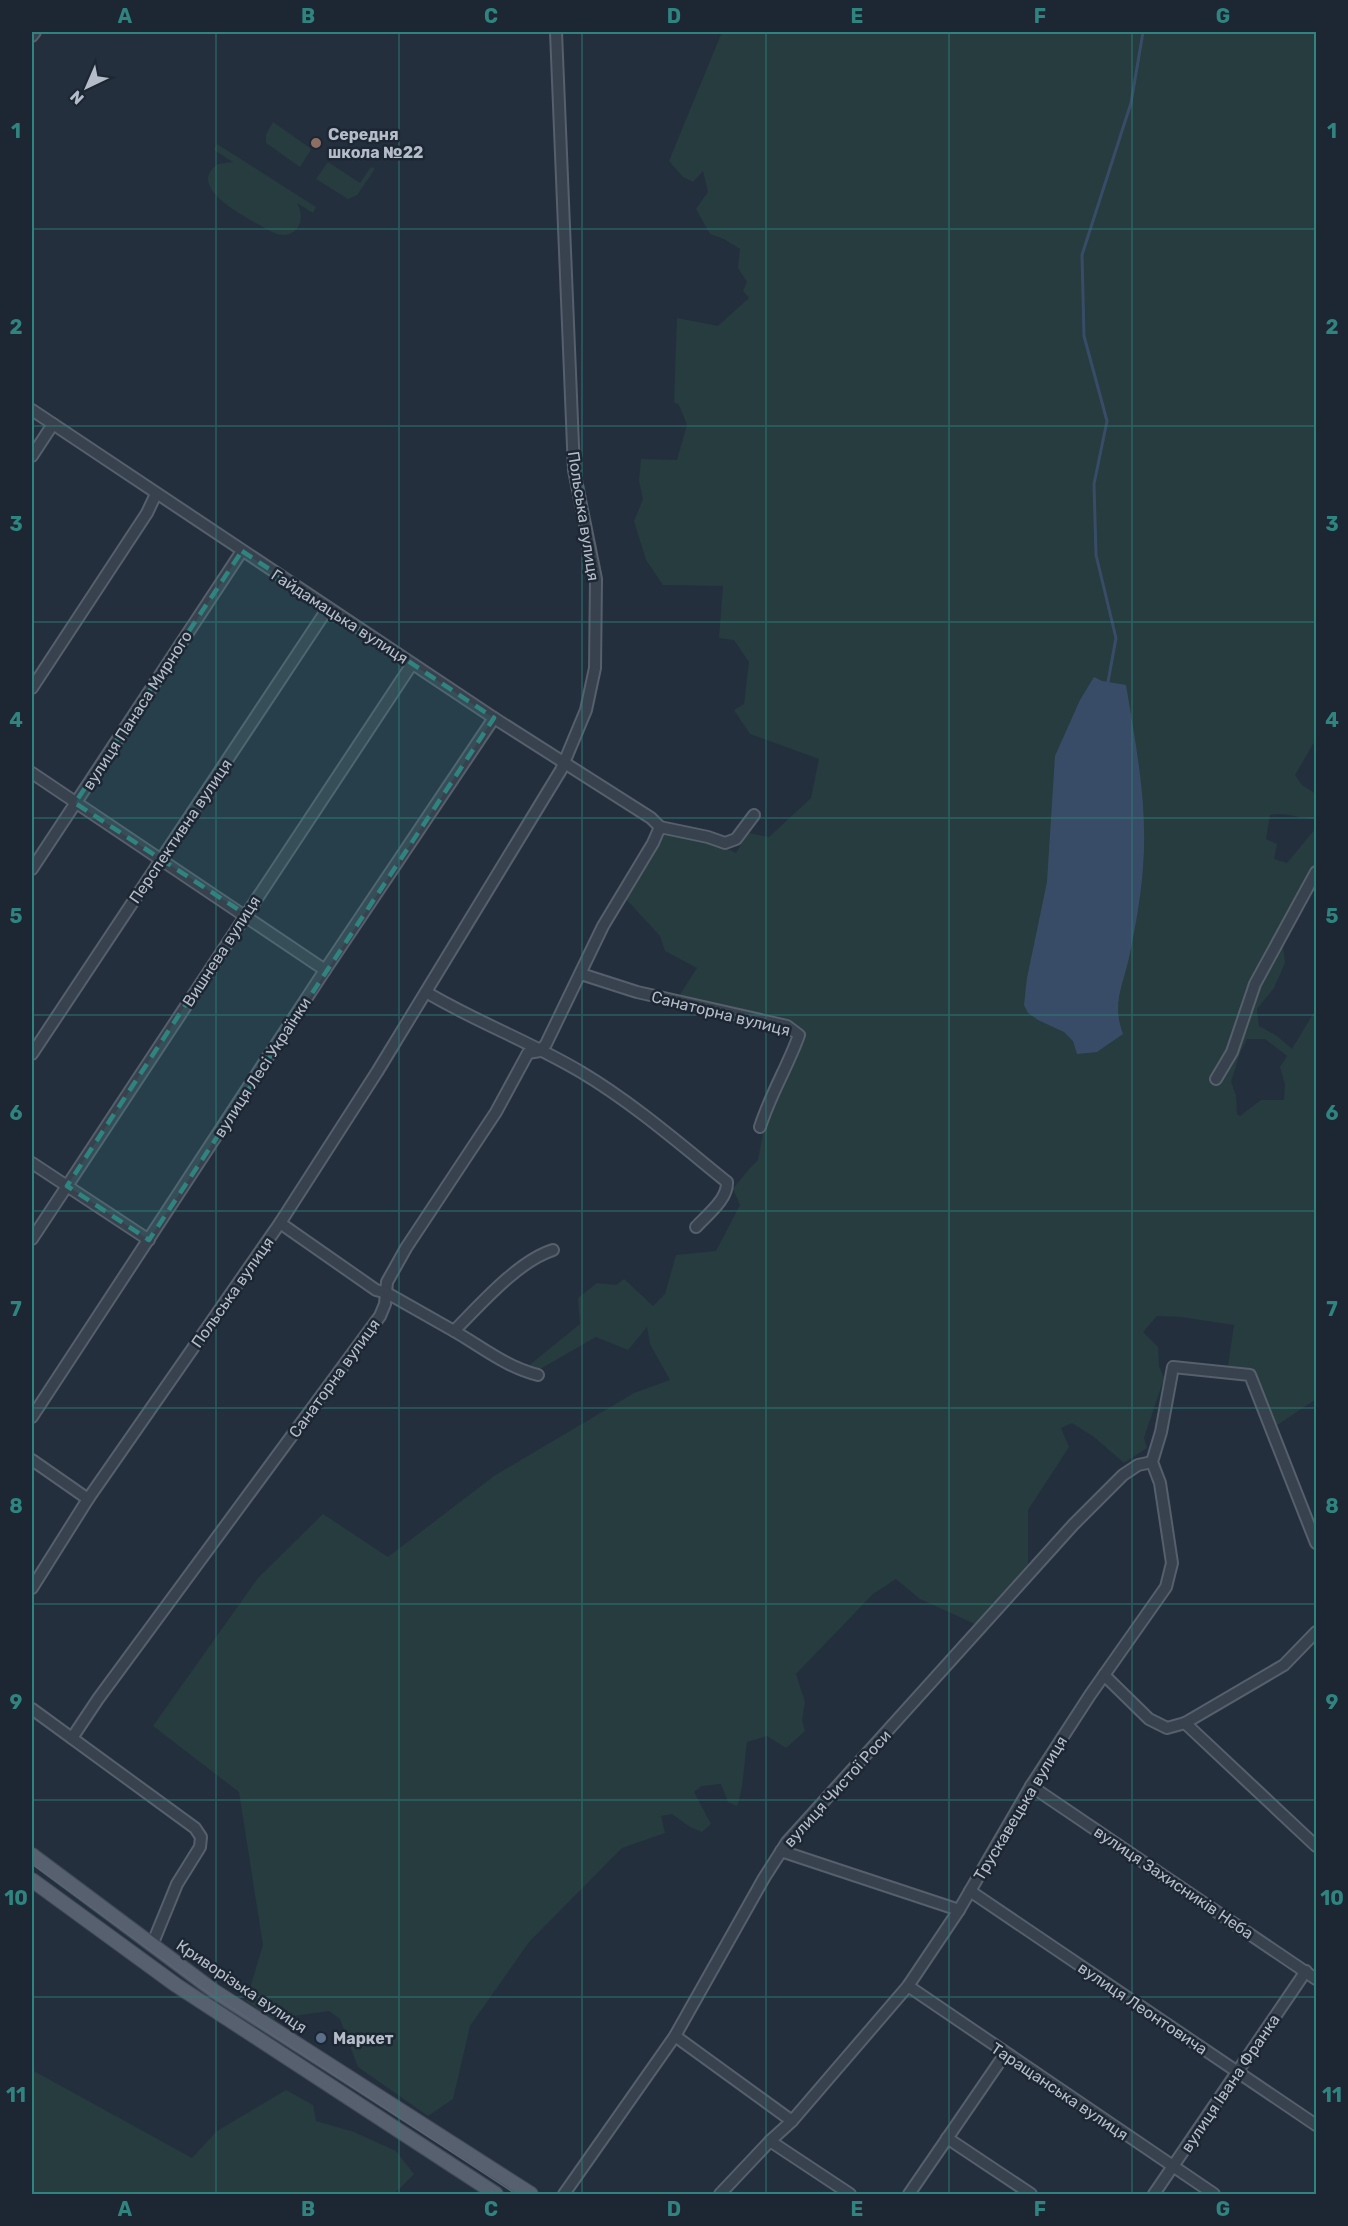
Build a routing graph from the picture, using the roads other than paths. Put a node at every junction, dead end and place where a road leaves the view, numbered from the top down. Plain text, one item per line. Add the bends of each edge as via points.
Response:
1 (35, 32) edge
2 (556, 32) edge
3 (32, 36) edge
4 (32, 410) edge
5 (53, 424) junction
6 (32, 456) edge
7 (156, 494) junction
8 (242, 551) junction
9 (328, 608) junction
10 (412, 663) junction
11 (32, 688) edge
12 (494, 718) junction
13 (564, 762) junction
14 (32, 773) edge
15 (75, 803) junction
16 (754, 815) dead end
17 (660, 827) junction
18 (161, 859) junction
19 (32, 869) edge
20 (1317, 872) edge
21 (245, 914) junction
22 (325, 970) junction
23 (581, 974) junction
24 (426, 992) junction
25 (540, 1051) junction
26 (32, 1054) edge
27 (1216, 1079) dead end
28 (760, 1127) dead end
29 (32, 1163) edge
30 (67, 1186) junction
31 (280, 1223) junction
32 (696, 1227) dead end
33 (32, 1239) edge
34 (149, 1240) junction
35 (553, 1250) dead end
36 (387, 1293) junction
37 (454, 1331) junction
38 (538, 1375) dead end
39 (32, 1418) edge
40 (32, 1460) edge
41 (1152, 1462) junction
42 (88, 1499) junction
43 (1317, 1543) edge
44 (32, 1588) edge
45 (1317, 1632) edge
46 (1104, 1675) junction
47 (32, 1709) edge
48 (1185, 1723) junction
49 (72, 1738) junction
50 (1031, 1786) junction
51 (1317, 1846) edge
52 (781, 1851) junction
53 (32, 1855) edge
54 (32, 1880) edge
55 (970, 1891) junction
56 (959, 1910) junction
57 (152, 1945) junction
58 (1306, 1971) junction
59 (1317, 1979) edge
60 (908, 1986) junction
61 (675, 2036) junction
62 (1005, 2054) junction
63 (1238, 2072) junction
64 (792, 2121) junction
65 (1317, 2125) edge
66 (947, 2138) junction
67 (770, 2141) junction
68 (1173, 2167) junction
69 (496, 2194) edge
70 (531, 2194) edge
71 (564, 2194) edge
72 (720, 2194) edge
73 (850, 2194) edge
74 (909, 2194) edge
75 (1031, 2194) edge
76 (1154, 2194) edge
77 (1214, 2194) edge

1 - 3 street
2 - 13 street, Польська вулиця via 574,470 596,579 597,637 592,688
4 - 5 street, Гайдамацька вулиця
5 - 6 street
5 - 7 street, Гайдамацька вулиця
7 - 8 street, Гайдамацька вулиця
7 - 11 street
8 - 9 street, Гайдамацька вулиця
8 - 15 street, вулиця Панаса Мирного
9 - 10 street, Гайдамацька вулиця
9 - 18 street, Перспективна вулиця
10 - 12 street, Гайдамацька вулиця
10 - 21 street, Вишнева вулиця
12 - 13 street, Гайдамацька вулиця
12 - 22 street, вулиця Лесі Українки
13 - 17 street, Гайдамацька вулиця
13 - 24 street, Польська вулиця
14 - 15 street
15 - 18 street
15 - 19 street, вулиця Панаса Мирного
16 - 17 street via 736,839 725,843
17 - 23 street, Санаторна вулиця via 603,926
18 - 21 street
18 - 26 street, Перспективна вулиця
20 - 27 street via 1255,984 1232,1052
21 - 22 street
21 - 30 street, Вишнева вулиця
22 - 34 street, вулиця Лесі Українки
23 - 25 street, Санаторна вулиця
23 - 28 street, Санаторна вулиця via 637,992 787,1026 797,1032 793,1051
24 - 25 street
24 - 31 street, Польська вулиця
25 - 32 street via 606,1088 727,1182 724,1196
25 - 36 street, Санаторна вулиця via 528,1053 496,1112 406,1248 387,1282
29 - 30 street
30 - 33 street, Вишнева вулиця
30 - 34 street
31 - 36 street via 376,1290
31 - 42 street, Польська вулиця
34 - 39 street, вулиця Лесі Українки
35 - 37 street via 542,1253 494,1291
36 - 37 street
36 - 49 street, Санаторна вулиця via 380,1316
37 - 38 street via 506,1364
40 - 42 street
41 - 43 street via 1173,1367 1250,1375
41 - 46 street, Трускавецька вулиця via 1160,1483 1172,1563 1161,1596
41 - 52 street, вулиця Чистої Роси via 1137,1465 1123,1475 1073,1525
42 - 44 street, Польська вулиця
45 - 48 street via 1284,1665
46 - 48 street via 1149,1719 1167,1728
46 - 50 street, Трускавецька вулиця
47 - 49 street
48 - 51 street
49 - 57 street via 195,1828 201,1837 201,1847 177,1884
50 - 55 street, Трускавецька вулиця
50 - 58 street, вулиця Захисників Неба
52 - 56 street
52 - 61 street, вулиця Чистої Роси
53 - 57 main road, Криворізька вулиця
54 - 69 main road via 176,1985
55 - 56 street, Трускавецька вулиця
55 - 63 street, вулиця Леонтовича
56 - 60 street, Трускавецька вулиця
57 - 70 main road, Криворізька вулиця via 214,1991
58 - 59 street, вулиця Захисників Неба
58 - 63 street, вулиця Івана Франка
60 - 62 street, Таращанська вулиця
60 - 64 street, Трускавецька вулиця
61 - 64 street
61 - 71 street, вулиця Чистої Роси
62 - 66 street
62 - 68 street, Таращанська вулиця
63 - 65 street, вулиця Леонтовича
63 - 68 street, вулиця Івана Франка
64 - 67 street, Трускавецька вулиця
66 - 74 street
66 - 75 street
67 - 72 street, Трускавецька вулиця
67 - 73 street
68 - 76 street, вулиця Івана Франка
68 - 77 street, Таращанська вулиця

